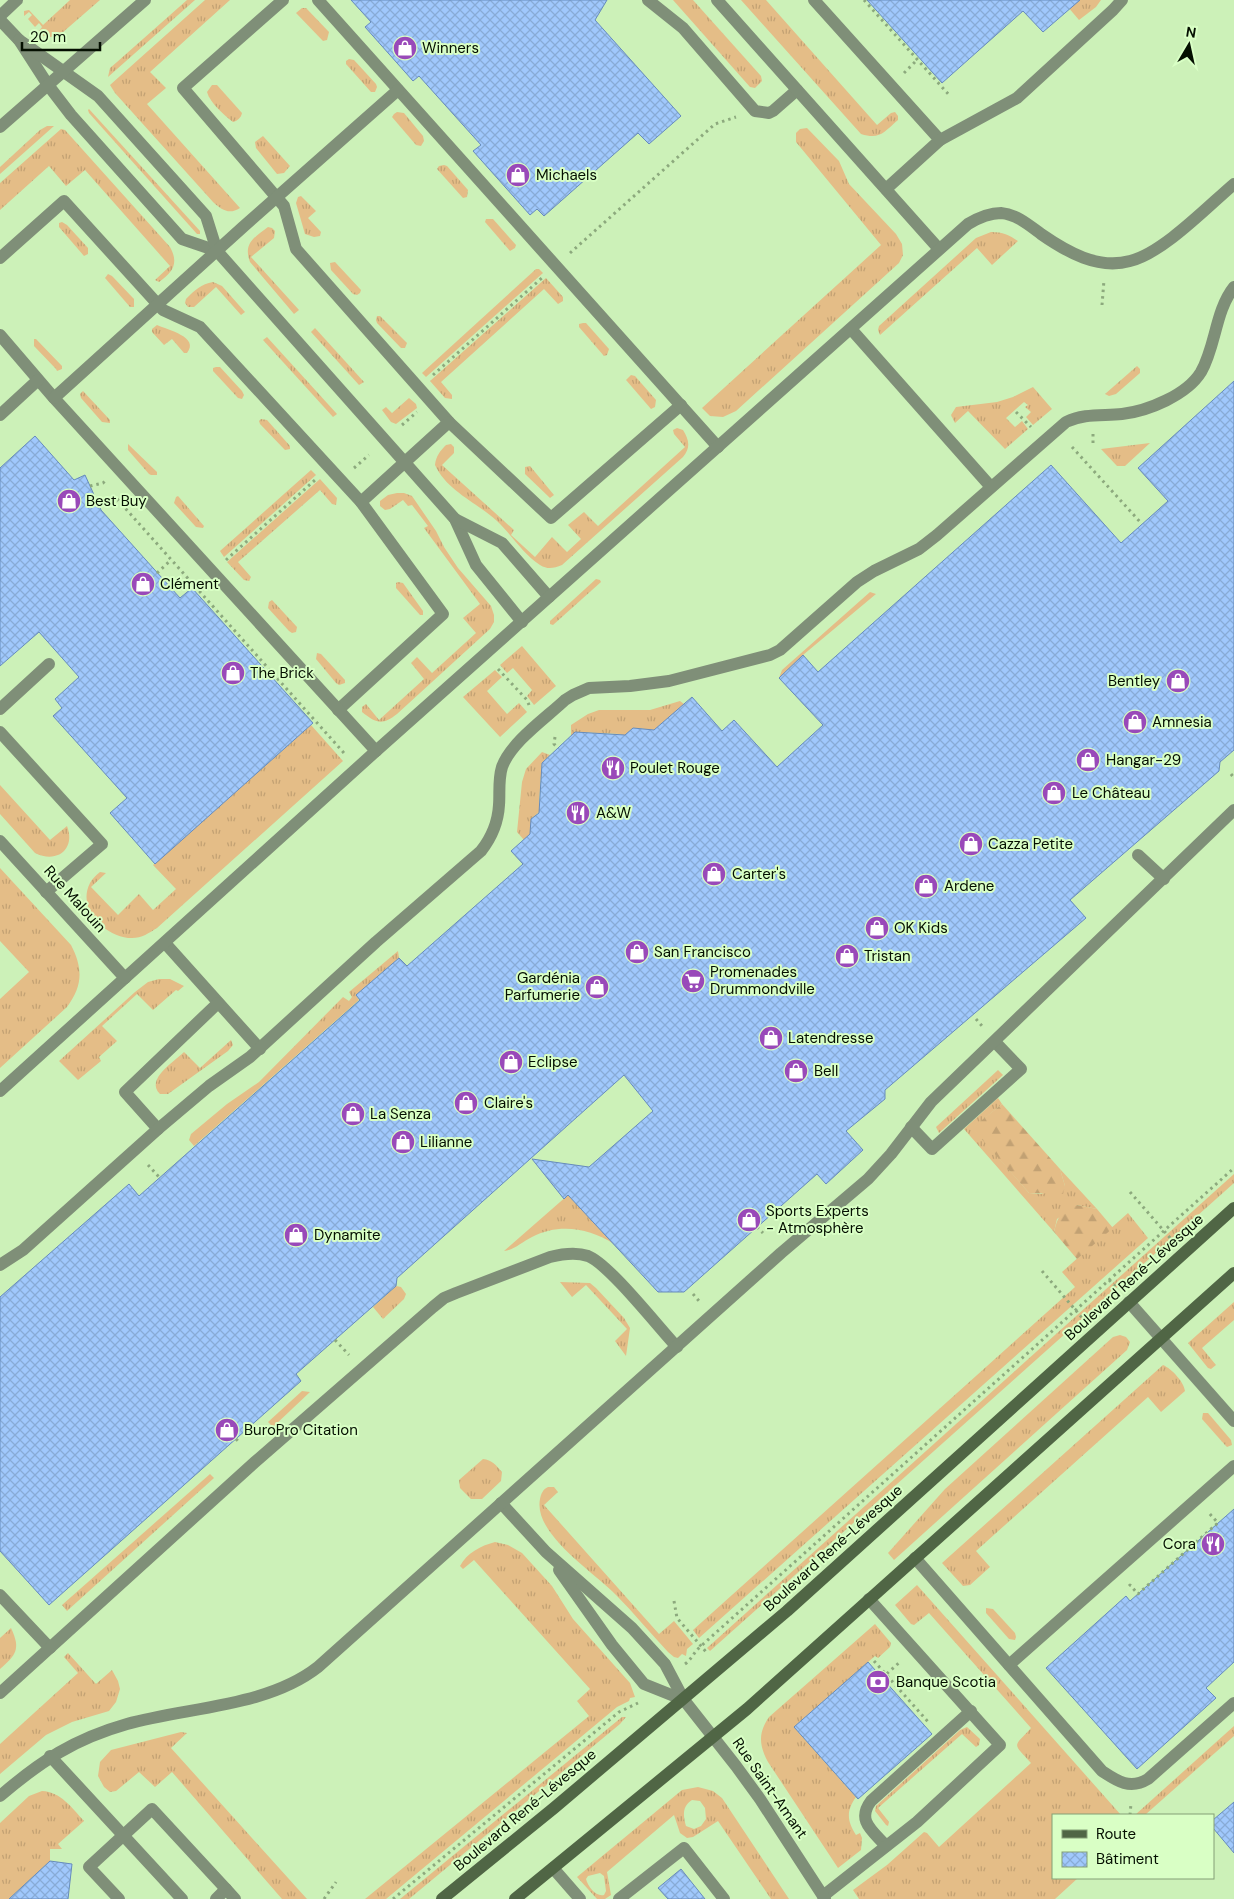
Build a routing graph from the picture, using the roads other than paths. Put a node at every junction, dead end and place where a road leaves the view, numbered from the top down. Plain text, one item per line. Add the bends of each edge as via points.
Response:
1 (17, 0) edge
2 (145, 0) edge
3 (283, 0) edge
4 (318, 0) edge
5 (648, 0) edge
6 (716, 0) edge
7 (814, 0) edge
8 (1122, 0) edge
9 (0, 18) edge
10 (19, 40) junction
11 (64, 72) junction
12 (48, 85) junction
13 (398, 90) junction
14 (797, 90) junction
15 (0, 127) edge
16 (940, 140) junction
17 (1234, 184) edge
18 (886, 190) junction
19 (277, 197) junction
20 (940, 249) junction
21 (217, 251) junction
22 (0, 258) edge
23 (1234, 287) edge
24 (157, 303) junction
25 (852, 329) junction
26 (0, 335) edge
27 (38, 380) junction
28 (54, 398) junction
29 (681, 405) junction
30 (0, 415) edge
31 (450, 422) junction
32 (718, 447) junction
33 (404, 463) junction
34 (992, 487) junction
35 (361, 502) junction
36 (455, 519) junction
37 (549, 598) junction
38 (522, 622) junction
39 (49, 664) dead end
40 (0, 709) edge
41 (338, 710) junction
42 (0, 732) edge
43 (376, 751) junction
44 (1234, 810) edge
45 (0, 841) edge
46 (1138, 854) dead end
47 (1164, 879) junction
48 (46, 892) junction
49 (165, 943) junction
50 (125, 978) junction
51 (218, 1003) junction
52 (995, 1042) junction
53 (260, 1048) junction
54 (0, 1091) edge
55 (911, 1127) junction
56 (158, 1129) junction
57 (1234, 1208) edge
58 (0, 1265) edge
59 (1234, 1273) edge
60 (1130, 1302) junction
61 (1161, 1339) junction
62 (677, 1347) junction
63 (1234, 1421) edge
64 (1234, 1466) edge
65 (502, 1503) junction
66 (546, 1552) junction
67 (915, 1558) junction
68 (0, 1595) edge
69 (869, 1599) junction
70 (50, 1648) junction
71 (1009, 1664) junction
72 (0, 1693) edge
73 (684, 1700) junction
74 (1234, 1703) edge
75 (971, 1711) junction
76 (713, 1736) junction
77 (50, 1756) junction
78 (0, 1796) edge
79 (124, 1835) junction
80 (886, 1846) junction
81 (553, 1868) junction
82 (231, 1894) edge
83 (522, 1897) edge
84 (824, 1898) edge
85 (119, 1899) edge
86 (182, 1899) edge
87 (216, 1899) edge
88 (442, 1899) edge
89 (580, 1899) edge
90 (619, 1899) edge
91 (724, 1899) edge

1 - 9 street
2 - 11 street
3 - 19 street via 183,88
4 - 13 street
5 - 14 street via 682,28 755,111 769,113
6 - 14 street
7 - 16 street
8 - 16 street via 1017,98
9 - 10 street
10 - 11 street
10 - 12 street
11 - 12 street
11 - 21 street via 96,94 206,216
12 - 15 street
12 - 21 street via 182,239
13 - 19 street
13 - 29 street
14 - 18 street
16 - 18 street
17 - 20 street via 1177,233 1131,261 1106,264 1077,255 1019,218 1001,213 976,220
18 - 20 street
19 - 21 street
19 - 31 street via 284,206 296,249
20 - 25 street
21 - 24 street
21 - 33 street
22 - 24 street via 64,201
23 - 34 street via 1225,302 1209,356 1195,381 1176,396 1136,412 1081,416 1066,422
24 - 28 street
24 - 35 street via 163,310 200,327
25 - 32 street
25 - 34 street
26 - 27 street
27 - 28 street
27 - 30 street
28 - 41 street
29 - 31 street via 551,518
29 - 32 street
31 - 33 street
32 - 37 street
33 - 35 street
33 - 36 street
34 - 53 street via 919,549 857,582 791,641 770,655 669,681 589,688 565,700 506,757 500,778 496,825 481,851
35 - 41 street via 443,614
36 - 37 street via 502,543
36 - 38 street via 476,566
37 - 38 street
38 - 43 street
39 - 40 street
41 - 43 street
42 - 48 street via 102,844
43 - 49 street
44 - 47 street
45 - 48 street, Rue Malouin
46 - 47 street
47 - 52 street
48 - 50 street, Rue Malouin
49 - 50 street
49 - 51 street
50 - 54 street
51 - 53 street
51 - 56 street via 125,1092
52 - 55 street via 931,1102
52 - 55 street via 1021,1069 932,1149
53 - 56 street
55 - 62 street via 868,1179
56 - 58 street via 23,1250
57 - 60 main road, Boulevard René-Lévesque
59 - 61 main road
60 - 61 street
60 - 73 main road, Boulevard René-Lévesque via 788,1611
61 - 63 street
61 - 67 main road
62 - 65 street
62 - 70 street via 611,1274 587,1256 562,1254 550,1257 444,1298 255,1462
64 - 71 street
65 - 66 street
65 - 77 street via 305,1677 254,1697 127,1724
66 - 73 street, Rue Saint-Amant via 632,1628 665,1664
66 - 73 street via 612,1646 644,1684
67 - 69 main road
67 - 71 street
68 - 70 street
69 - 75 street
69 - 76 main road
70 - 72 street
71 - 74 street via 1102,1771 1132,1785 1148,1779
73 - 76 street, Rue Saint-Amant
73 - 88 main road, Boulevard René-Lévesque
75 - 80 street via 866,1808 863,1814 865,1821
75 - 80 street via 1000,1745
76 - 81 main road
76 - 84 street, Rue Saint-Amant via 760,1799
77 - 78 street
77 - 79 street
79 - 82 street via 152,1809
79 - 85 street via 89,1867
79 - 86 street
80 - 84 street
81 - 83 main road
81 - 89 street
82 - 87 street
90 - 91 street via 684,1848

